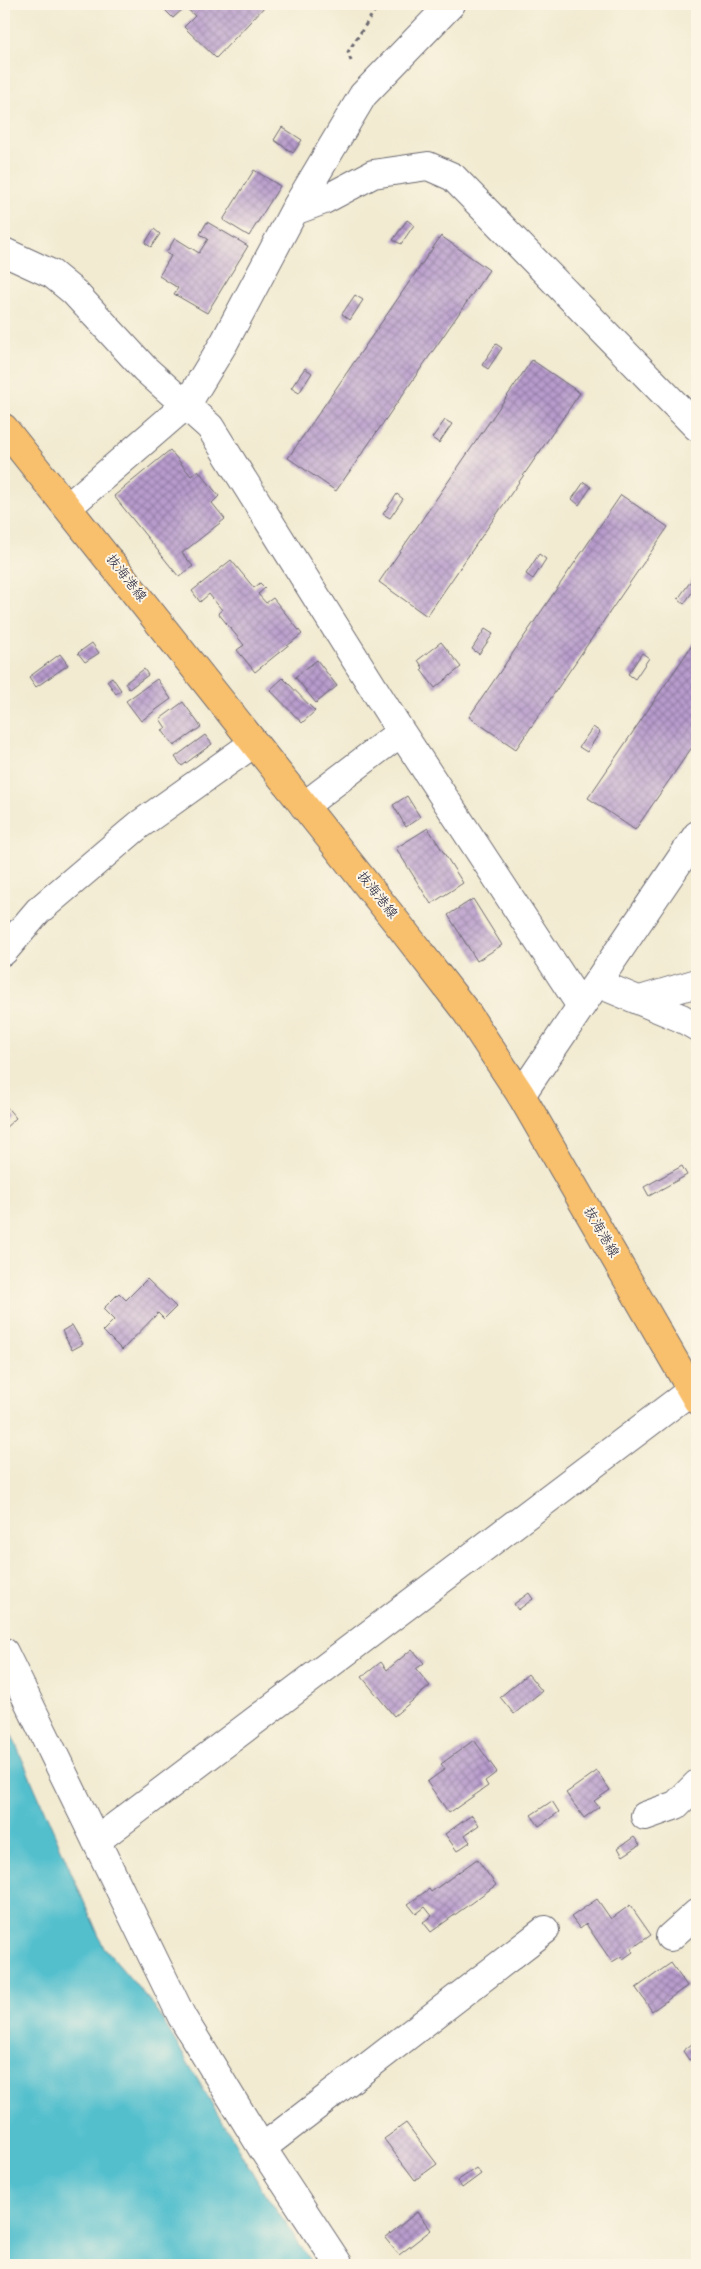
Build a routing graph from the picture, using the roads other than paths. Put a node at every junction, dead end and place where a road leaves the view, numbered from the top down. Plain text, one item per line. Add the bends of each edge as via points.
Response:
1 (451, 4) edge
2 (294, 211) junction
3 (4, 252) edge
4 (187, 404) junction
5 (697, 427) edge
6 (4, 428) edge
7 (68, 507) junction
8 (402, 732) junction
9 (254, 743) junction
10 (304, 806) junction
11 (697, 835) edge
12 (4, 951) edge
13 (597, 982) junction
14 (697, 983) edge
15 (640, 1000) junction
16 (581, 1006) junction
17 (697, 1027) edge
18 (521, 1095) junction
19 (694, 1395) edge
20 (4, 1652) edge
21 (697, 1784) edge
22 (645, 1816) dead end
23 (96, 1841) junction
24 (697, 1913) edge
25 (545, 1930) dead end
26 (670, 1937) dead end
27 (262, 2148) junction
28 (339, 2265) edge

1 - 2 street via 363,95
2 - 4 street
2 - 5 street via 324,200 373,174 428,166 453,177
3 - 4 street via 52,274 74,292 145,368
4 - 7 street
4 - 8 street via 210,427
6 - 7 main road, 抜海港線
7 - 9 main road, 抜海港線
8 - 10 street
8 - 16 street
9 - 10 main road, 抜海港線
9 - 12 street via 139,825 38,911
10 - 18 main road, 抜海港線 via 467,1013
11 - 13 street
13 - 15 street
13 - 16 street
14 - 15 street
15 - 17 street
16 - 18 street
18 - 19 main road, 抜海港線
19 - 23 street
20 - 23 street
21 - 22 street via 676,1804
23 - 27 street via 182,2017
24 - 26 street
25 - 27 street
27 - 28 street

